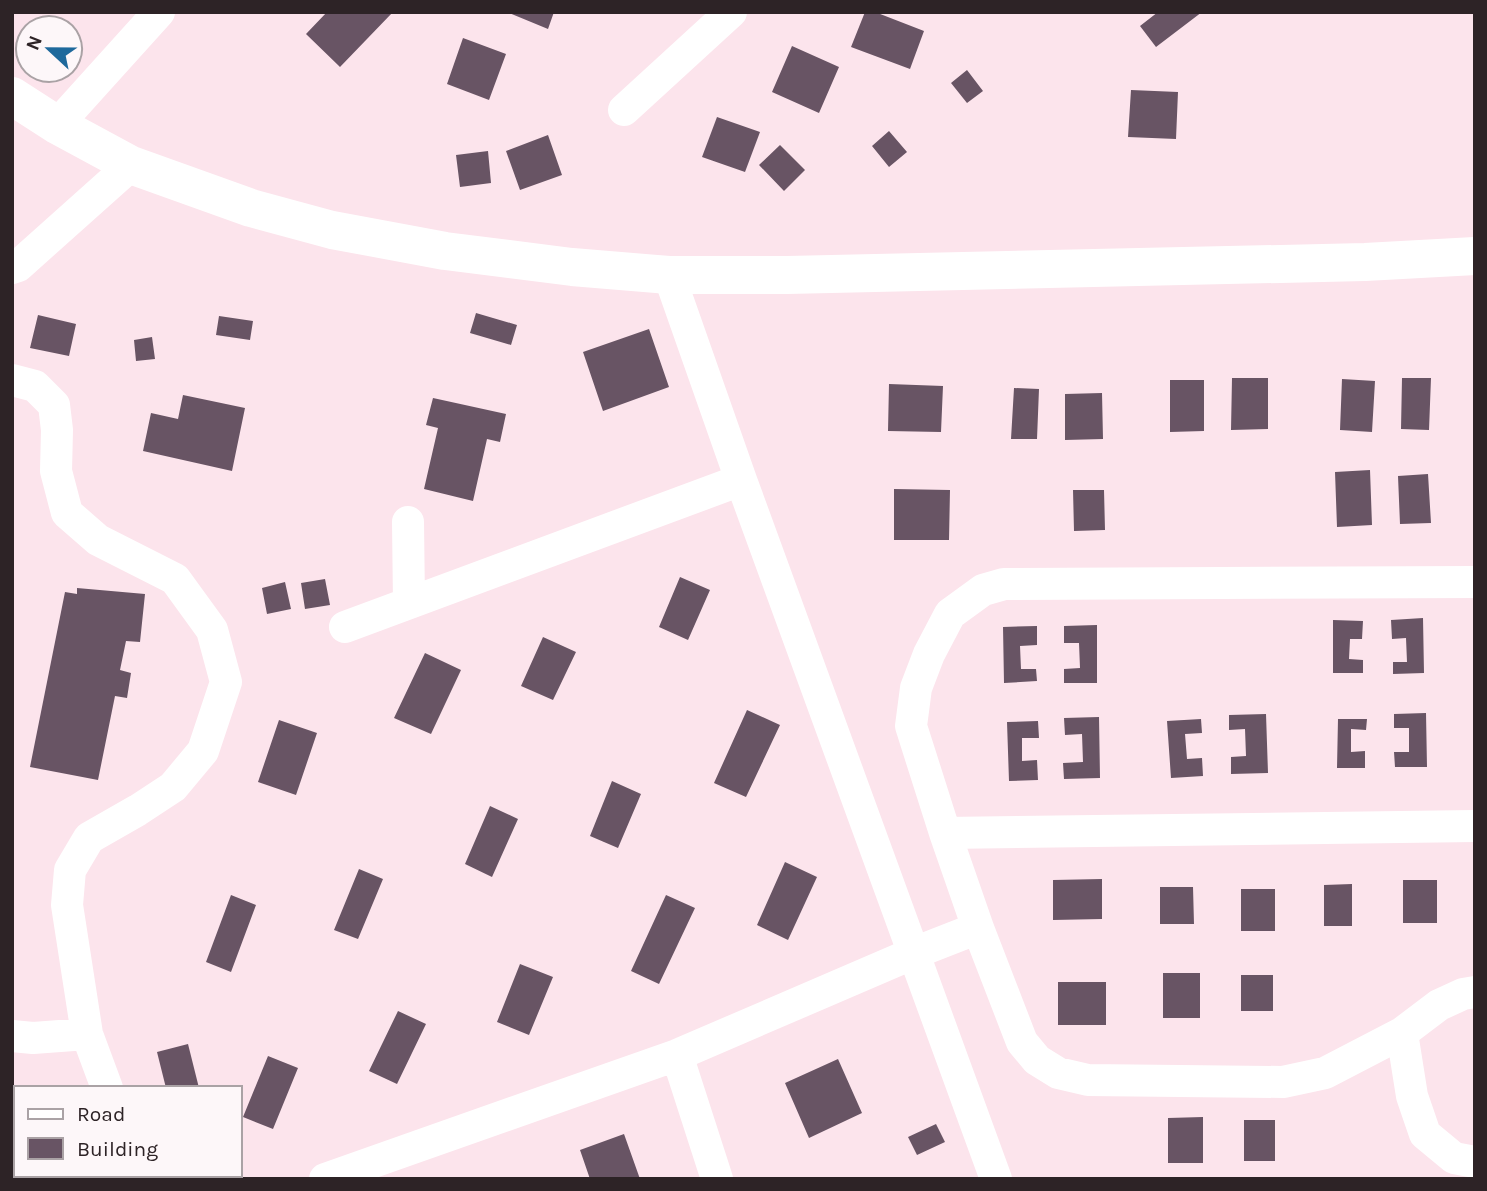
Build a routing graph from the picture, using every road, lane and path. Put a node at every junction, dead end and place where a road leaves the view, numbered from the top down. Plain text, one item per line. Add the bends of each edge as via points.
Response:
1 (159, 12) edge
2 (731, 12) edge
3 (12, 96) edge
4 (624, 110) dead end
5 (57, 125) junction
6 (131, 165) junction
7 (1475, 256) edge
8 (12, 268) edge
9 (669, 275) junction
10 (12, 380) edge
11 (741, 480) junction
12 (408, 522) dead end
13 (1475, 582) edge
14 (409, 603) junction
15 (345, 626) dead end
16 (1475, 826) edge
17 (945, 833) junction
18 (978, 928) junction
19 (914, 953) junction
20 (1475, 992) edge
21 (1402, 1033) junction
22 (87, 1034) junction
23 (12, 1036) edge
24 (677, 1055) junction
25 (106, 1086) edge
26 (1475, 1161) edge
27 (324, 1179) edge
28 (717, 1179) edge
29 (996, 1179) edge

1 - 5 street
2 - 4 street
3 - 5 street
5 - 6 street
6 - 8 street
6 - 9 street via 251,208 332,230 445,251
7 - 9 street
9 - 11 street
10 - 22 street via 35,386 54,405 56,471 66,513 99,540 175,579 212,630 226,682 202,751 188,769 173,787 89,838 70,870 67,905
11 - 14 street
11 - 19 street
12 - 14 street
13 - 17 street via 1004,584 983,590 950,614 916,688 912,726
14 - 15 street
16 - 17 street
17 - 18 street
18 - 19 street
18 - 21 street via 1022,1042 1037,1060 1078,1078 1283,1082 1325,1073
19 - 24 street
19 - 29 street
20 - 21 street via 1439,1005
21 - 26 street via 1412,1096 1425,1134 1454,1158
22 - 23 street
22 - 25 street
24 - 27 street
24 - 28 street

